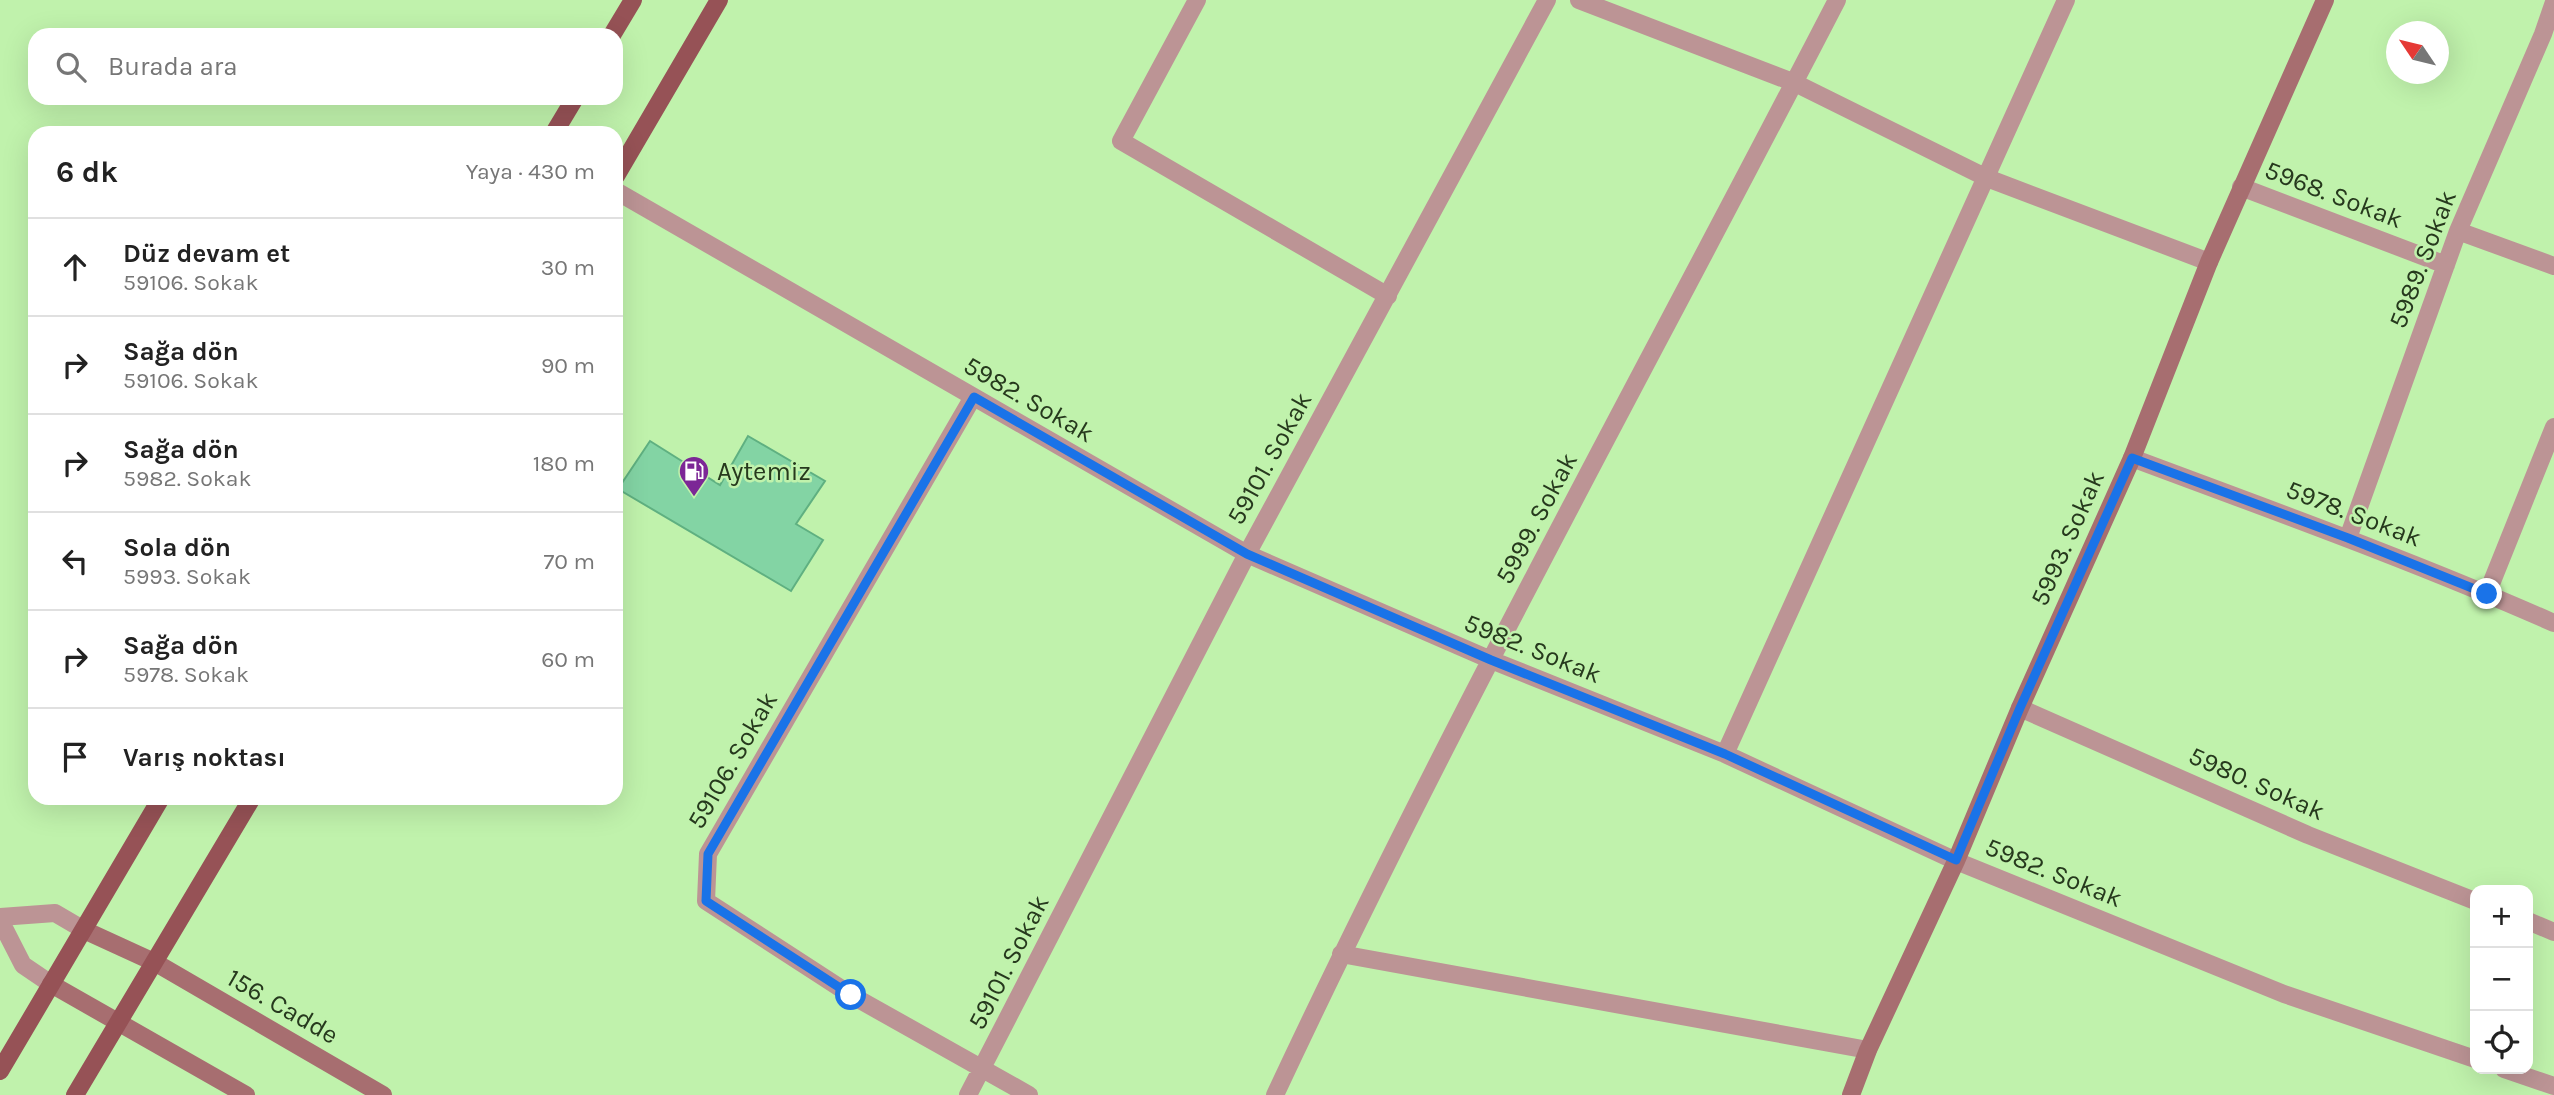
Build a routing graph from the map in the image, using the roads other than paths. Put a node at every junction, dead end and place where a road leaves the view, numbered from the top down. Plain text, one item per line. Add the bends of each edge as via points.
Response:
1 (633, 0) edge
2 (719, 0) edge
3 (1197, 0) edge
4 (1548, 0) edge
5 (1579, 0) edge
6 (1838, 0) edge
7 (2066, 0) edge
8 (2325, 0) edge
9 (2554, 2) edge
10 (616, 28) edge
11 (1795, 83) junction
12 (571, 105) edge
13 (558, 126) edge
14 (623, 164) edge
15 (1987, 178) junction
16 (2241, 187) junction
17 (623, 195) edge
18 (2458, 231) junction
19 (2209, 262) junction
20 (2446, 265) junction
21 (2554, 267) edge
22 (1388, 296) junction
23 (974, 397) junction
24 (2554, 427) edge
25 (2132, 458) junction
26 (2348, 538) junction
27 (1247, 554) junction
28 (2487, 594) junction
29 (2554, 623) edge
30 (1491, 660) junction
31 (2020, 708) junction
32 (1725, 754) junction
33 (157, 805) edge
34 (248, 805) edge
35 (1956, 860) junction
36 (2470, 899) edge
37 (0, 918) edge
38 (2533, 923) edge
39 (83, 930) junction
40 (2554, 932) edge
41 (1341, 954) junction
42 (156, 963) junction
43 (51, 984) junction
44 (119, 1021) junction
45 (1868, 1050) junction
46 (2470, 1057) edge
47 (982, 1070) junction
48 (0, 1071) edge
49 (2519, 1074) edge
50 (2554, 1086) edge
51 (75, 1095) edge
52 (246, 1095) edge
53 (383, 1095) edge
54 (968, 1095) edge
55 (1029, 1095) edge
56 (1275, 1095) edge
57 (1851, 1095) edge

1 - 10 main road
2 - 14 main road
3 - 22 street via 1121,141
4 - 22 street, 59101. Sokak
5 - 11 street
6 - 11 street, 5999. Sokak
7 - 15 street
8 - 16 street, 5993. Sokak
9 - 18 street, 5989. Sokak
11 - 15 street
11 - 30 street, 5999. Sokak
12 - 13 main road
15 - 19 street
15 - 32 street
16 - 19 street, 5993. Sokak
16 - 20 street, 5968. Sokak
17 - 23 street, 5982. Sokak
18 - 20 street, 5989. Sokak
18 - 21 street
19 - 25 street, 5993. Sokak
20 - 26 street, 5989. Sokak
22 - 27 street, 59101. Sokak
23 - 27 street, 5982. Sokak
23 - 47 street, 59106. Sokak via 708,854 706,901 851,995
24 - 28 street
25 - 26 street, 5978. Sokak
25 - 31 street, 5993. Sokak
26 - 28 street, 5978. Sokak
27 - 30 street, 5982. Sokak
27 - 47 street, 59101. Sokak
28 - 29 street, 5978. Sokak
30 - 32 street, 5982. Sokak
30 - 41 street, 5999. Sokak
31 - 35 street, 5993. Sokak
31 - 36 street, 5980. Sokak via 2308,835
32 - 35 street, 5982. Sokak
33 - 39 main road
34 - 42 main road
35 - 45 street, 5993. Sokak
35 - 46 street, 5982. Sokak via 2284,995
37 - 39 street via 55,913
37 - 43 street via 23,965
38 - 40 street
39 - 42 street, 156. Cadde
39 - 43 main road
41 - 45 street
41 - 56 street, 5999. Sokak
42 - 44 main road
42 - 53 street, 156. Cadde
43 - 44 street
43 - 48 main road
44 - 51 main road
44 - 52 street
45 - 57 street, 5993. Sokak
47 - 54 street, 59101. Sokak
47 - 55 street, 59106. Sokak
49 - 50 street

